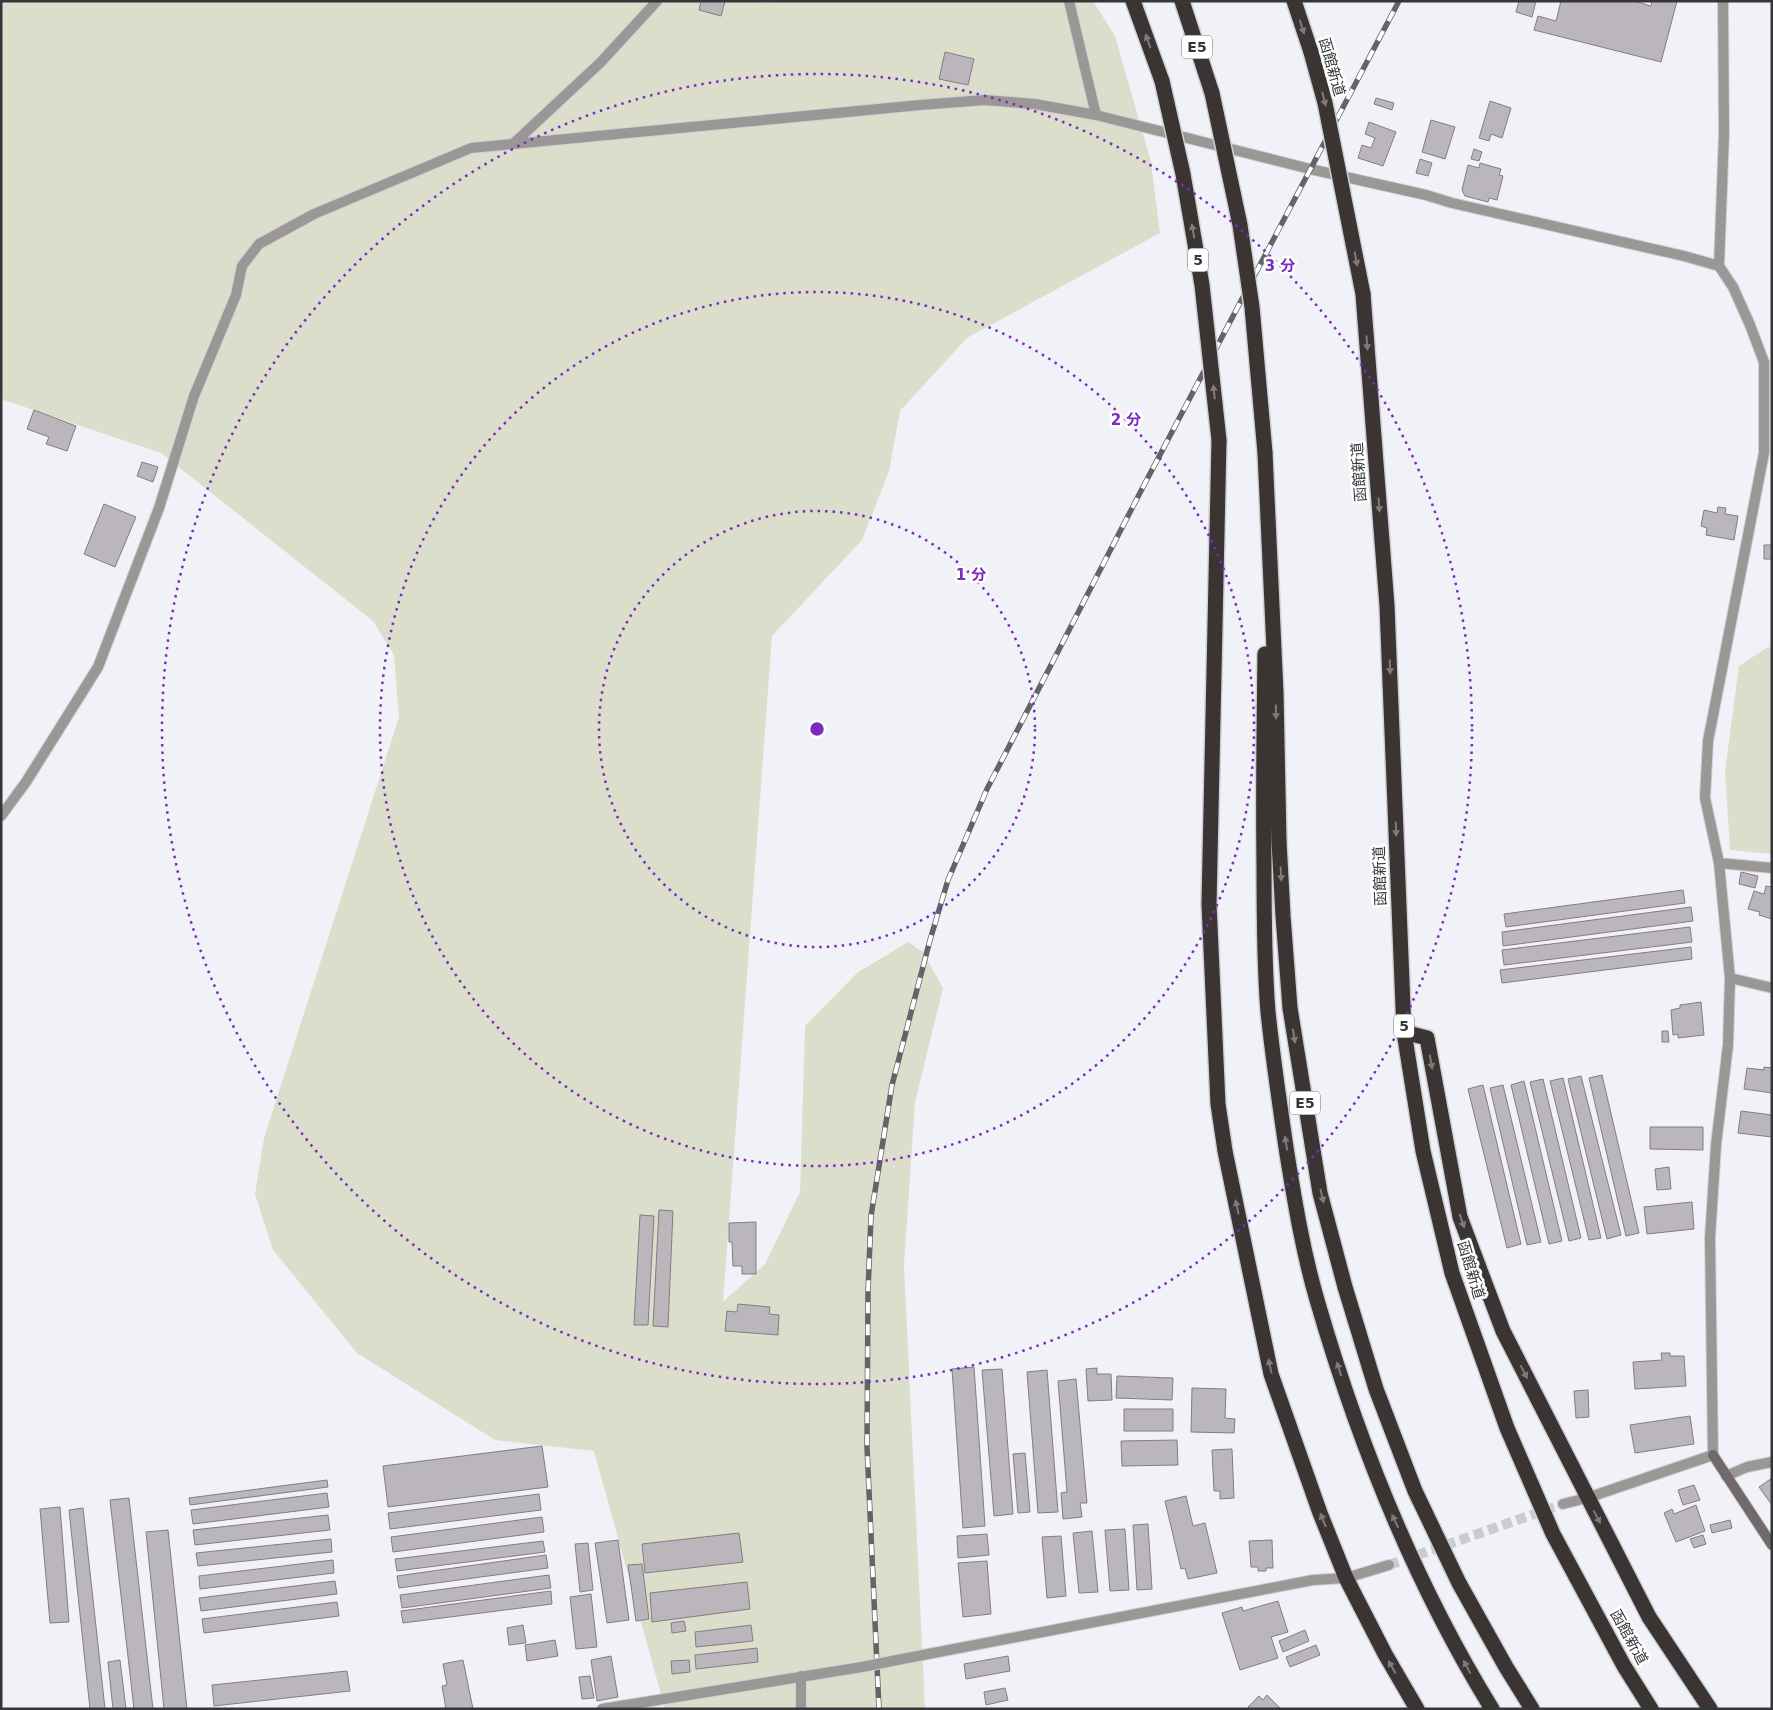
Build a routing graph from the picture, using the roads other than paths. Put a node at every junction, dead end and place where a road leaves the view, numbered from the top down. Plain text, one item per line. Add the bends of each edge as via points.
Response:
1 (657, 1) edge
2 (1069, 1) edge
3 (1134, 1) edge
4 (1182, 1) edge
5 (1294, 1) edge
6 (1723, 1) edge
7 (1096, 115) junction
8 (513, 144) junction
9 (1718, 266) junction
10 (1768, 362) edge
11 (1265, 454) junction
12 (1, 816) edge
13 (1719, 863) junction
14 (1772, 868) edge
15 (1730, 978) junction
16 (1772, 988) edge
17 (1404, 1032) junction
18 (1713, 1454) junction
19 (1772, 1462) edge
20 (1726, 1476) junction
21 (1588, 1498) junction
22 (1563, 1504) tunnel mouth
23 (1772, 1545) edge
24 (1389, 1565) tunnel mouth
25 (1346, 1578) junction
26 (801, 1676) junction
27 (602, 1709) edge
28 (801, 1709) edge
29 (1417, 1709) edge
30 (1492, 1709) edge
31 (1532, 1709) edge
32 (1651, 1709) edge
33 (1710, 1709) edge

1 - 8 street via 600,63
2 - 7 street
25 -> 3 highway, 5, bridge via 1271,1374 1218,1104 1209,904 1218,440 1202,285 1183,174 1162,81
4 - 11 highway, E5, bridge via 1212,94 1240,225 1252,307
5 -> 17 highway, 函館新道 / 5, bridge via 1325,103 1363,294 1387,606
6 - 9 street via 1724,134
7 - 8 street via 1035,104 985,100
7 - 9 street
8 - 12 street via 471,148 314,214 259,244 242,266 236,295 194,396 159,508 98,667
9 - 10 street via 1733,287
10 - 13 street via 1764,453 1708,741 1704,798
30 -> 11 highway, E5 via 1430,1596 1387,1502 1350,1405 1316,1297 1294,1198 1268,1011 1264,915
11 -> 31 highway, E5 via 1279,841 1290,1008 1320,1193 1376,1388 1415,1490 1459,1583
13 - 14 street
13 - 15 street
15 - 16 street
15 - 18 street via 1728,1046 1716,1145 1710,1238
17 -> 21 highway via 1427,1038 1460,1216 1503,1331
17 - 32 highway, 函館新道 / 5 via 1423,1151 1452,1273 1506,1428 1553,1534 1624,1666
18 - 20 street
18 - 21 street
19 - 20 street
20 - 23 street
21 - 22 street
21 -> 33 highway via 1649,1617
24 - 25 street
25 - 26 street, bridge via 1313,1580
29 -> 25 highway, 5
26 - 27 street
26 - 28 street

